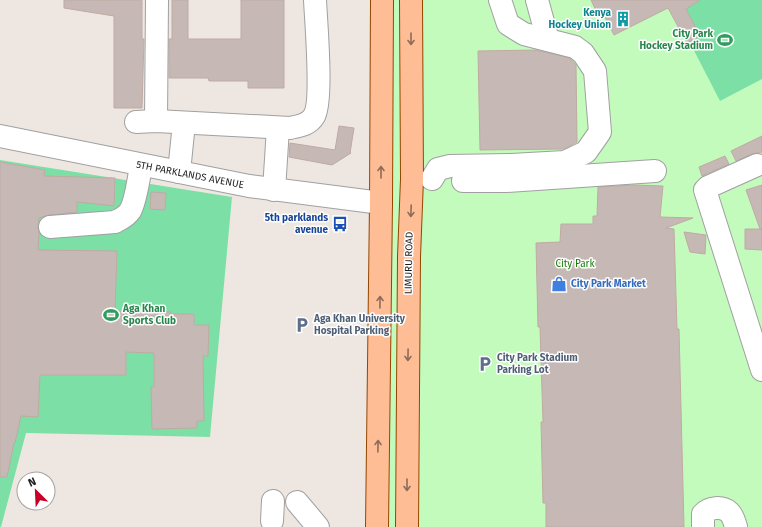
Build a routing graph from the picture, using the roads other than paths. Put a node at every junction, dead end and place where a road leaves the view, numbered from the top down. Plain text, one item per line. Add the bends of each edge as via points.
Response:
1 (157, 0) edge
2 (316, 0) edge
3 (382, 0) edge
4 (411, 0) edge
5 (500, 0) edge
6 (537, 0) edge
7 (548, 40) junction
8 (184, 123) junction
9 (278, 128) junction
10 (0, 136) edge
11 (141, 165) junction
12 (757, 165) dead end
13 (655, 171) dead end
14 (179, 172) junction
15 (422, 179) junction
16 (274, 190) junction
17 (381, 203) junction
18 (50, 227) dead end
19 (762, 370) edge
20 (297, 502) dead end
21 (318, 527) edge
22 (377, 527) edge
23 (407, 527) edge
24 (703, 527) edge
25 (736, 527) edge

1 - 8 street via 146,122
2 - 9 street via 318,84 315,115 301,126
17 -> 3 main road
4 -> 15 main road, LIMURU ROAD
5 - 7 street via 508,24 524,34
6 - 7 street
7 - 15 street via 575,47 583,53 595,70 600,132 586,152 565,162 450,166 438,169
8 - 9 street
8 - 14 street
9 - 16 street
10 - 11 street, 5TH PARKLANDS AVENUE
11 - 14 street, 5TH PARKLANDS AVENUE
11 - 18 street via 133,202 124,218 114,222
12 - 19 street via 705,190
13 - 15 street via 506,181
14 - 16 street, 5TH PARKLANDS AVENUE
15 -> 23 main road, LIMURU ROAD via 409,257
16 - 17 street, 5TH PARKLANDS AVENUE
22 -> 17 main road
20 - 21 street
24 - 25 street via 703,514 711,509 724,509 730,513

